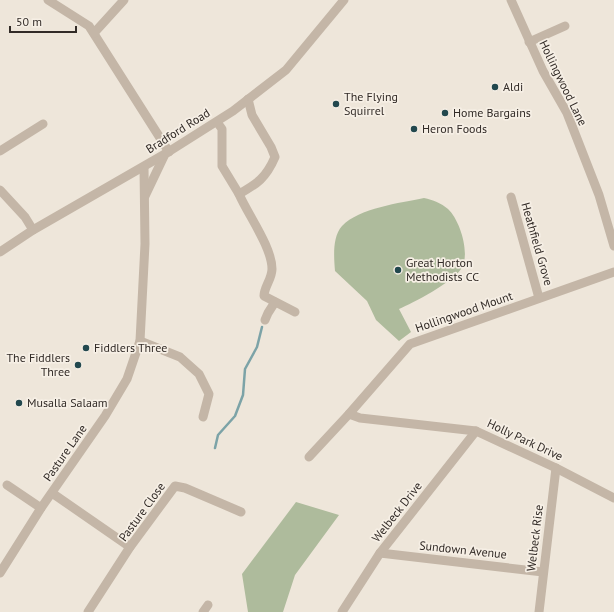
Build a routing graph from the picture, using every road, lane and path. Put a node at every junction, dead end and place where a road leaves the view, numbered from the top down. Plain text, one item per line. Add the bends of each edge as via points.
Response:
1 (48, 0) edge
2 (124, 0) edge
3 (344, 0) edge
4 (511, 0) edge
5 (565, 26) dead end
6 (94, 33) junction
7 (529, 42) junction
8 (248, 99) junction
9 (217, 122) junction
10 (43, 124) dead end
11 (0, 150) edge
12 (167, 153) junction
13 (144, 167) junction
14 (0, 190) edge
15 (239, 194) junction
16 (511, 197) dead end
17 (144, 198) junction
18 (33, 230) junction
19 (614, 246) edge
20 (0, 252) edge
21 (614, 272) edge
22 (539, 298) junction
23 (275, 302) junction
24 (295, 312) dead end
25 (265, 320) dead end
26 (140, 341) junction
27 (349, 414) junction
28 (202, 417) dead end
29 (476, 431) junction
30 (309, 457) dead end
31 (556, 468) junction
32 (7, 485) dead end
33 (52, 493) junction
34 (614, 498) edge
35 (42, 508) junction
36 (241, 512) dead end
37 (130, 548) junction
38 (380, 553) junction
39 (543, 572) junction
40 (0, 573) edge
41 (88, 612) edge
42 (342, 612) edge
43 (539, 612) edge

1 - 6 street via 90,26
2 - 6 street
3 - 8 street, Bradford Road via 286,70
4 - 7 street, Hollingwood Lane
5 - 7 street
6 - 12 street
7 - 19 street, Hollingwood Lane via 567,112 599,195
8 - 9 street, Bradford Road
8 - 15 street via 252,115 275,157 263,179
9 - 12 street, Bradford Road
9 - 15 street via 222,129 222,166
10 - 11 street
12 - 13 street, Bradford Road
12 - 17 street, Pasture Lane
13 - 17 street, Pasture Lane
13 - 18 street, Bradford Road
14 - 18 street
15 - 23 street via 268,254 272,269 264,296
16 - 22 street, Heathfield Grove
17 - 26 street, Pasture Lane via 145,244
18 - 20 street, Bradford Road
21 - 22 street, Hollingwood Mount
22 - 27 street, Hollingwood Mount via 410,344
23 - 24 street
23 - 25 street
26 - 28 street via 180,358 199,374 209,394
26 - 33 street, Pasture Lane via 128,378
27 - 29 street, Holly Park Drive via 360,418
27 - 30 street, Hollingwood Mount
29 - 31 street, Holly Park Drive
29 - 38 street, Welbeck Drive
31 - 34 street, Holly Park Drive
31 - 39 street, Welbeck Rise
32 - 35 street
33 - 35 street, Pasture Lane
33 - 37 street
35 - 40 street, Pasture Lane
36 - 37 street, Pasture Close via 175,486
37 - 41 street, Pasture Close
38 - 39 street, Sundown Avenue
38 - 42 street, Welbeck Drive
39 - 43 street, Welbeck Rise

